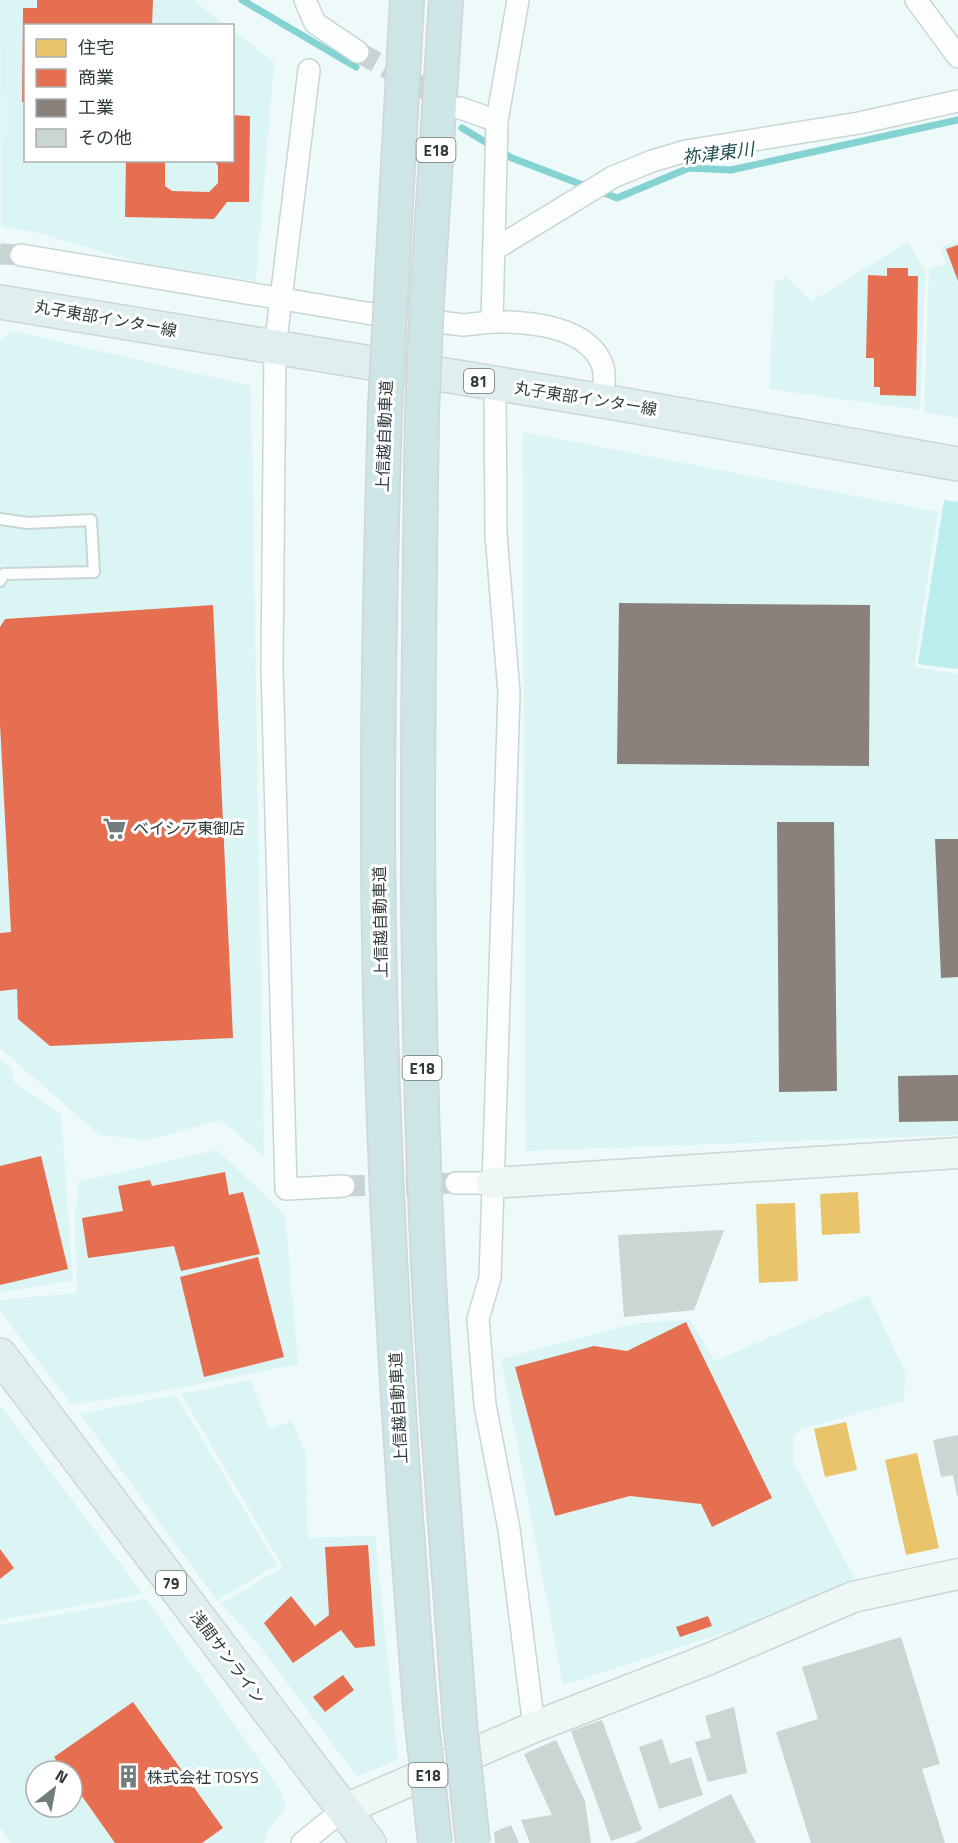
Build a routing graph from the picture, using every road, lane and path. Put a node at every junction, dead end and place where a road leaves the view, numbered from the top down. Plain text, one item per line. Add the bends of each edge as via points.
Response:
1 (305, 0) edge
2 (395, 0) edge
3 (407, 0) edge
4 (446, 0) edge
5 (518, 0) edge
6 (916, 0) edge
7 (358, 52) tunnel mouth
8 (958, 57) edge
9 (309, 70) dead end
10 (958, 101) edge
11 (460, 108) tunnel mouth
12 (399, 116) junction
13 (497, 129) junction
14 (495, 249) junction
15 (21, 255) tunnel mouth
16 (281, 298) junction
17 (0, 302) edge
18 (492, 322) junction
19 (274, 348) junction
20 (495, 384) junction
21 (603, 400) junction
22 (958, 464) edge
23 (0, 519) edge
24 (0, 581) edge
25 (958, 1153) edge
26 (456, 1183) tunnel mouth
27 (492, 1183) junction
28 (344, 1186) tunnel mouth
29 (0, 1355) edge
30 (958, 1574) edge
31 (534, 1727) junction
32 (343, 1810) junction
33 (302, 1843) edge
34 (369, 1843) edge
35 (435, 1843) edge
36 (473, 1843) edge

1 - 7 street via 315,23
2 - 12 highway
3 - 12 highway, 上信越自動車道 / E18
4 - 36 highway, E18, bridge via 422,411 419,941 426,1217 460,1724
5 - 13 street
6 - 8 street
9 - 16 street
10 - 14 street via 859,123 686,151 652,161 605,182
11 - 13 street
12 - 35 highway, 上信越自動車道 / E18, bridge via 378,666 380,950 401,1466
13 - 14 street
14 - 18 street
15 - 16 street
16 - 18 street via 463,325
16 - 19 street
17 - 19 main road, 丸子東部インター線 / 81
18 - 21 street via 546,324 594,350 604,369
19 - 20 main road, 丸子東部インター線 / 81
19 - 28 street via 272,667 286,1189
20 - 21 main road, 丸子東部インター線 / 81
20 - 27 street via 496,534 509,693
21 - 22 main road, 丸子東部インター線 / 81
23 - 24 lane via 28,523 91,520 94,572 4,574
25 - 27 street
26 - 27 street
27 - 31 street via 490,1278 478,1319 485,1406 509,1529
29 - 32 main road, 浅間サンライン / 79
30 - 31 street via 853,1597 709,1659
31 - 32 street
32 - 33 street
32 - 34 main road, 浅間サンライン / 79

